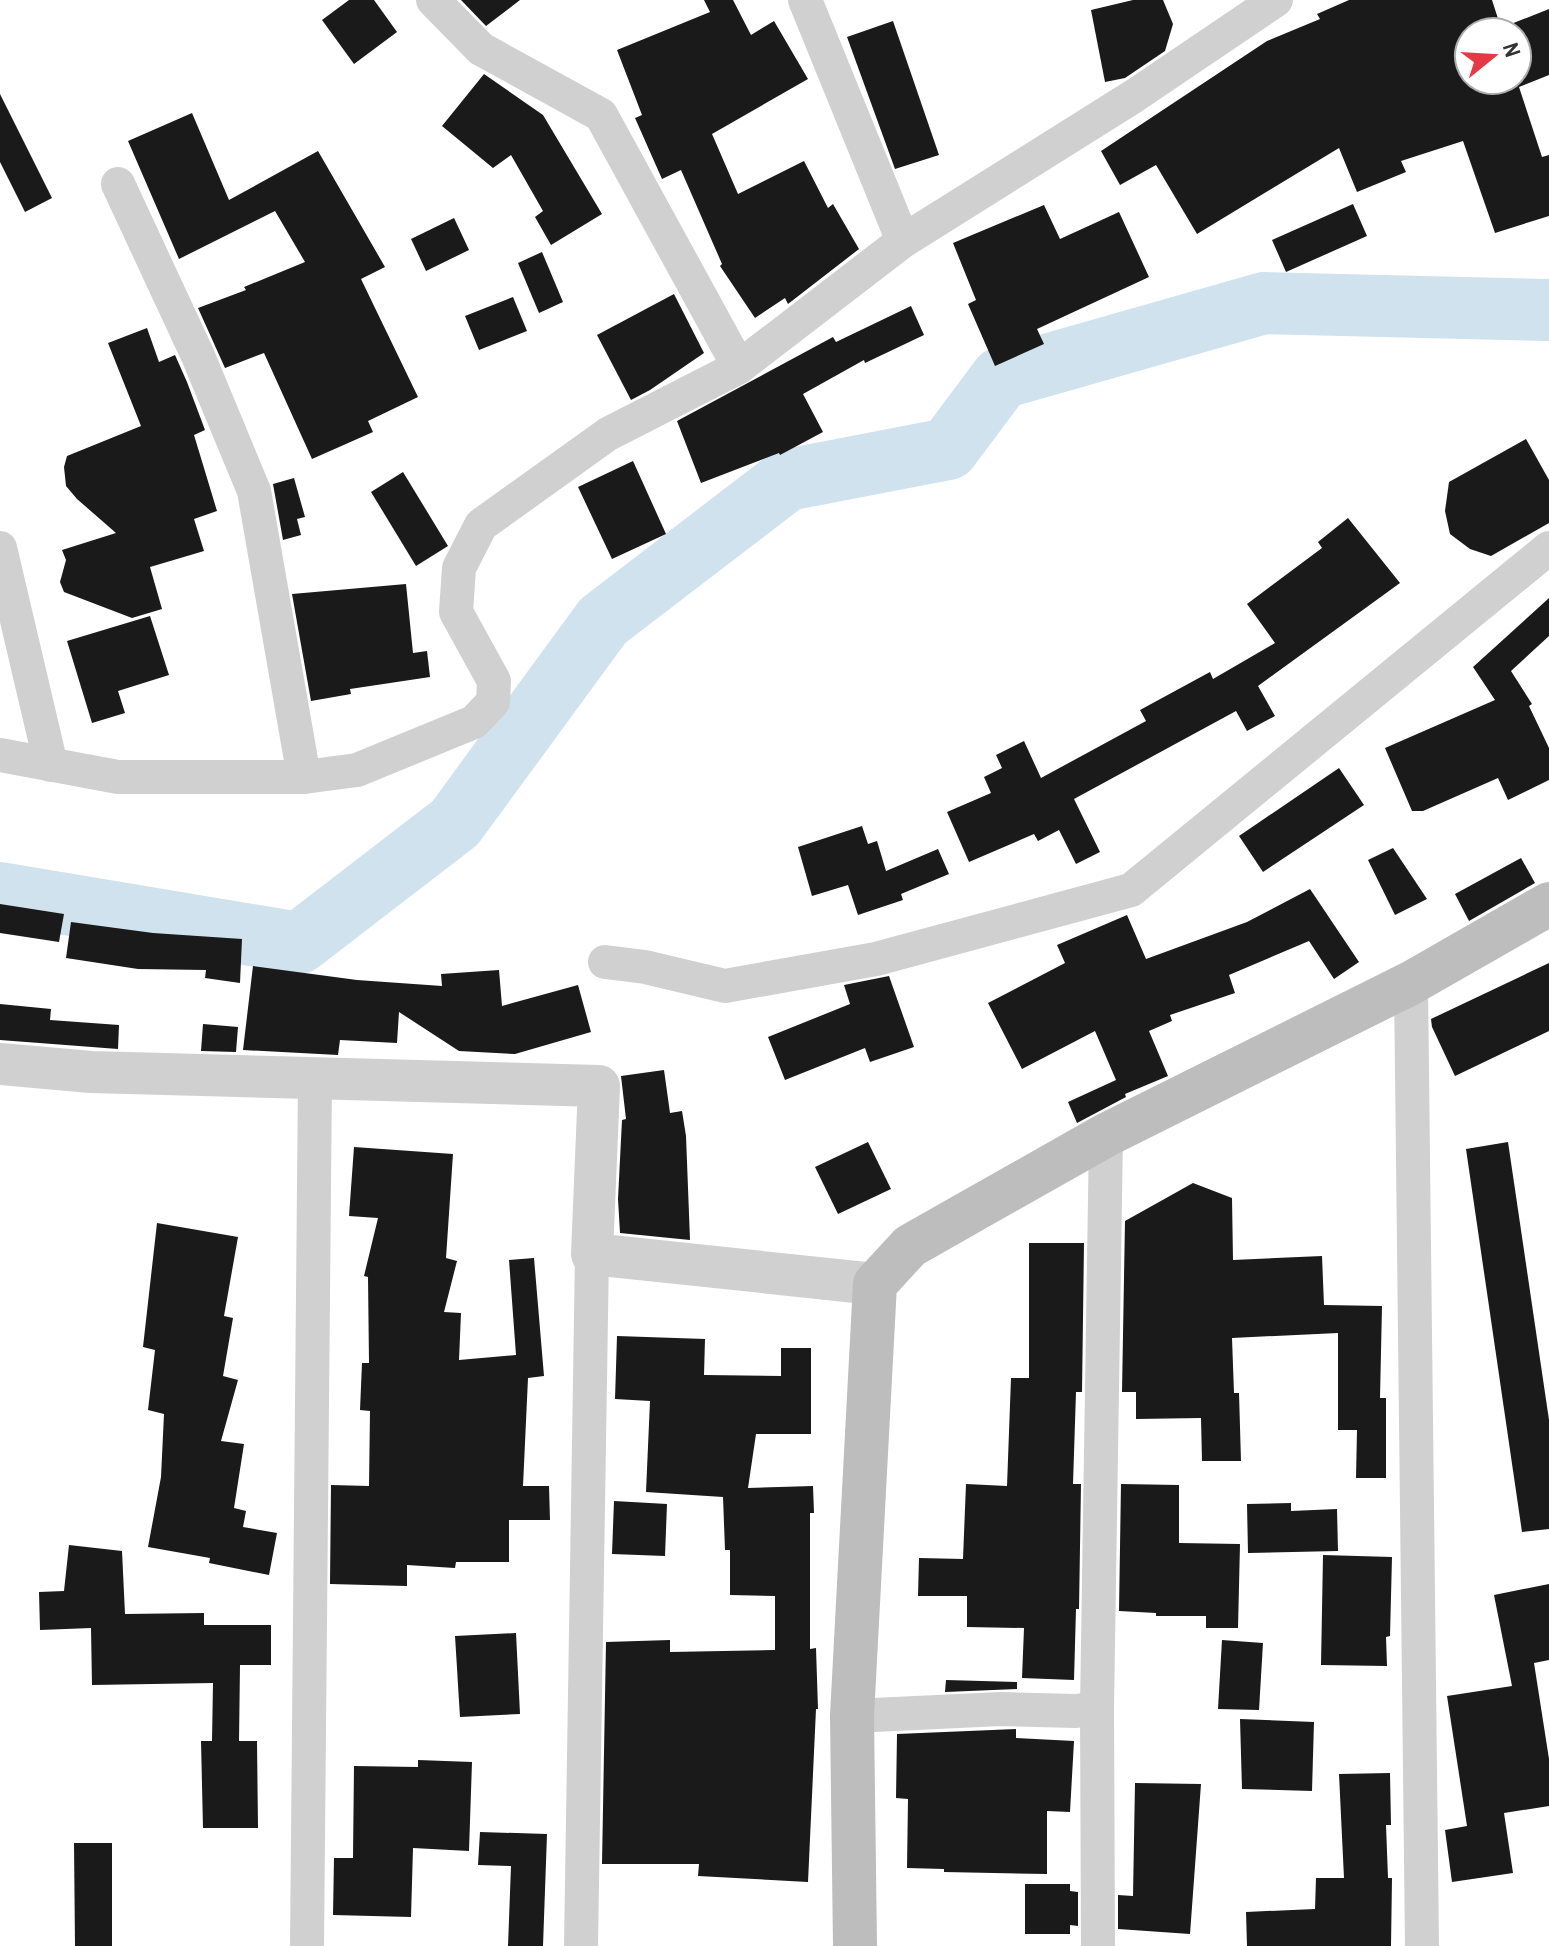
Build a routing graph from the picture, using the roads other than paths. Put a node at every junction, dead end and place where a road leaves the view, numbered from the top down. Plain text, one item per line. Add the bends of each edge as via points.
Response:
1 (433, 0) edge
2 (805, 0) edge
3 (1259, 5) edge
4 (118, 184) dead end
5 (903, 241) junction
6 (739, 367) junction
7 (0, 548) edge
8 (1549, 548) edge
9 (0, 755) edge
10 (51, 765) junction
11 (304, 777) junction
12 (1549, 904) edge
13 (605, 962) dead end
14 (1411, 983) junction
15 (0, 1064) edge
16 (315, 1078) junction
17 (1106, 1135) junction
18 (592, 1254) junction
19 (875, 1284) junction
20 (1097, 1708) junction
21 (852, 1716) junction
22 (307, 1946) edge
23 (581, 1946) edge
24 (855, 1946) edge
25 (1098, 1946) edge
26 (1422, 1946) edge

1 - 6 street via 481,49 601,115
2 - 5 street
3 - 5 street via 1134,96
4 - 11 street via 254,491
5 - 6 street
6 - 11 street via 608,434 481,525 459,568 456,612 494,681 493,702 474,722 357,770
7 - 10 street
8 - 13 street via 1131,890 876,959 725,986
9 - 10 street
10 - 11 street via 118,777
12 - 14 main road
14 - 17 main road
14 - 26 street
15 - 16 street
16 - 18 street via 599,1086
16 - 22 street
17 - 19 main road via 910,1246
17 - 20 street
18 - 19 street
18 - 23 street
19 - 21 main road
20 - 21 street
20 - 25 street
21 - 24 main road

